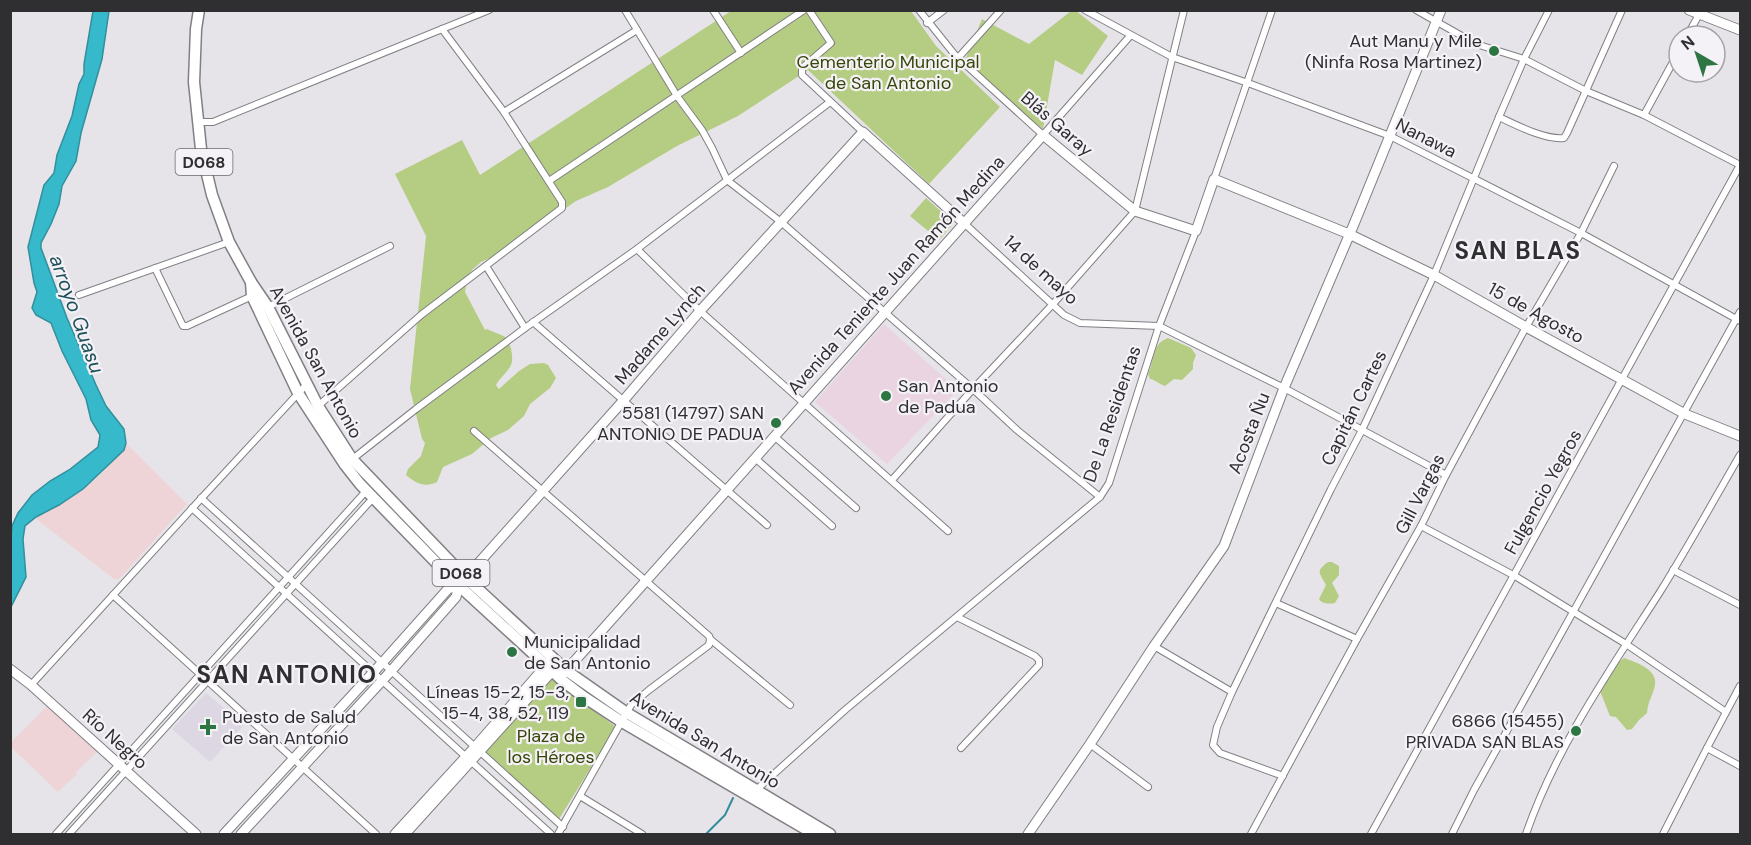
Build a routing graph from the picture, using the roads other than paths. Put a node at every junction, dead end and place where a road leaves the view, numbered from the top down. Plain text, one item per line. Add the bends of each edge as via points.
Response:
1 (199, 10) edge
2 (489, 10) edge
3 (625, 10) edge
4 (713, 10) edge
5 (806, 10) edge
6 (919, 10) edge
7 (944, 10) edge
8 (1001, 10) edge
9 (1085, 10) edge
10 (1184, 10) edge
11 (1272, 10) edge
12 (1416, 10) edge
13 (1441, 10) edge
14 (1549, 10) edge
15 (1622, 10) edge
16 (1689, 10) edge
17 (1700, 13) edge
18 (927, 22) junction
19 (1436, 22) junction
20 (442, 29) junction
21 (637, 30) junction
22 (1740, 30) edge
23 (1130, 36) junction
24 (741, 53) junction
25 (1172, 57) junction
26 (958, 58) junction
27 (1524, 59) junction
28 (1667, 73) edge
29 (1248, 83) junction
30 (1586, 91) junction
31 (677, 96) junction
32 (830, 102) junction
33 (504, 112) junction
34 (1644, 115) junction
35 (1499, 117) junction
36 (198, 122) junction
37 (863, 132) junction
38 (1043, 135) junction
39 (1390, 136) junction
40 (1740, 165) edge
41 (1614, 166) dead end
42 (1214, 179) junction
43 (727, 180) junction
44 (1474, 180) junction
45 (549, 181) junction
46 (1135, 210) junction
47 (781, 222) junction
48 (965, 224) junction
49 (1196, 231) junction
50 (1581, 233) junction
51 (1349, 234) junction
52 (230, 242) junction
53 (390, 246) dead end
54 (637, 249) junction
55 (486, 266) junction
56 (155, 268) junction
57 (1434, 275) junction
58 (251, 282) junction
59 (1674, 284) junction
60 (79, 295) dead end
61 (252, 296) junction
62 (1053, 304) junction
63 (268, 307) junction
64 (700, 311) junction
65 (885, 312) junction
66 (1740, 312) edge
67 (1738, 320) edge
68 (533, 322) junction
69 (1159, 326) junction
70 (1526, 327) junction
71 (525, 328) junction
72 (1622, 379) junction
73 (306, 385) junction
74 (1284, 388) junction
75 (973, 389) junction
76 (298, 393) junction
77 (623, 401) junction
78 (803, 404) junction
79 (318, 406) junction
80 (1685, 414) junction
81 (1362, 430) junction
82 (474, 431) dead end
83 (774, 436) junction
84 (1740, 436) edge
85 (1740, 454) edge
86 (755, 458) junction
87 (349, 462) junction
88 (1446, 475) junction
89 (892, 480) junction
90 (374, 490) junction
91 (543, 491) junction
92 (727, 491) junction
93 (1101, 497) junction
94 (201, 498) junction
95 (192, 508) junction
96 (856, 508) dead end
97 (767, 525) dead end
98 (832, 526) dead end
99 (1421, 526) junction
100 (948, 531) dead end
101 (1673, 570) junction
102 (1515, 576) junction
103 (288, 578) junction
104 (462, 582) junction
105 (646, 582) junction
106 (296, 585) junction
107 (279, 587) junction
108 (287, 594) junction
109 (113, 595) junction
110 (1276, 603) junction
111 (1740, 605) edge
112 (1574, 612) junction
113 (957, 617) junction
114 (710, 639) junction
115 (1357, 639) junction
116 (1626, 644) junction
117 (1154, 646) junction
118 (382, 663) junction
119 (556, 668) junction
120 (10, 669) edge
121 (391, 671) junction
122 (374, 672) junction
123 (201, 675) junction
124 (382, 680) junction
125 (208, 681) junction
126 (31, 686) junction
127 (1740, 686) edge
128 (1232, 692) junction
129 (790, 705) dead end
130 (1726, 712) junction
131 (625, 717) junction
132 (1090, 744) junction
133 (961, 748) dead end
134 (1707, 748) junction
135 (477, 750) junction
136 (469, 759) junction
137 (293, 760) junction
138 (1740, 766) edge
139 (122, 768) junction
140 (302, 768) junction
141 (1283, 776) junction
142 (514, 784) junction
143 (1148, 787) dead end
144 (504, 791) junction
145 (754, 794) junction
146 (580, 796) junction
147 (563, 828) junction
148 (56, 834) edge
149 (69, 834) edge
150 (196, 834) edge
151 (224, 834) edge
152 (241, 834) edge
153 (376, 834) edge
154 (395, 834) edge
155 (405, 834) edge
156 (551, 834) edge
157 (558, 834) edge
158 (642, 834) edge
159 (814, 834) edge
160 (830, 834) edge
161 (1028, 834) edge
162 (1251, 834) edge
163 (1371, 834) edge
164 (1452, 834) edge
165 (1526, 834) edge
166 (1663, 834) edge

1 - 36 main road, Avenida San Antonio / D068 via 194,82
2 - 20 street
3 - 21 street
4 - 24 street
5 - 24 street
5 - 32 street, 14 de mayo via 831,43 801,72
6 - 18 street, Blás Garay
7 - 18 street
8 - 26 street
9 - 23 street, Nanawa
10 - 25 street
11 - 29 street, De La Residentas
12 - 19 street
13 - 19 street, Acosta Ñu
14 - 27 street, Capitán Cartes
15 - 30 street
16 - 17 street
17 - 22 street
18 - 26 street, Blás Garay
19 - 27 street via 1476,44
19 - 39 street, Acosta Ñu
20 - 33 street
20 - 36 street via 213,122
21 - 31 street
21 - 33 street
23 - 25 street, Nanawa
23 - 38 street, Avenida Teniente Juan Ramón Medina
24 - 31 street
25 - 29 street, Nanawa
25 - 46 street
26 - 38 street, Blás Garay
27 - 30 street
27 - 35 street, Capitán Cartes
28 - 34 street
29 - 39 street, Nanawa
29 - 42 street, De La Residentas
30 - 34 street
30 - 35 street via 1564,138 1534,132
31 - 43 street via 712,148
31 - 45 street
32 - 37 street, 14 de mayo
32 - 43 street
33 - 45 street
34 - 40 street
35 - 44 street, Capitán Cartes
36 - 52 main road, Avenida San Antonio / D068 via 212,195
37 - 47 street, Madame Lynch
37 - 48 street, 14 de mayo
38 - 46 street, Blás Garay
38 - 48 street, Avenida Teniente Juan Ramón Medina
39 - 44 street, Nanawa
39 - 51 street, Acosta Ñu
40 - 59 street, Fulgencio Yegros
41 - 50 street, Gill Vargas
42 - 49 street, De La Residentas
42 - 51 street, 15 de Agosto
43 - 47 street
43 - 54 street
44 - 50 street, Nanawa
44 - 57 street, Capitán Cartes
45 - 55 street via 562,208
46 - 49 street, Blás Garay
46 - 62 street
47 - 64 street, Madame Lynch
47 - 65 street
48 - 62 street, 14 de mayo
48 - 65 street, Avenida Teniente Juan Ramón Medina
49 - 69 street, De La Residentas
50 - 59 street, Nanawa
50 - 70 street, Gill Vargas
51 - 57 street, 15 de Agosto
51 - 74 street, Acosta Ñu
52 - 56 street
52 - 58 main road, Avenida San Antonio / D068
53 - 63 street
54 - 64 street
54 - 68 street
55 - 71 street
55 - 79 street via 421,315
56 - 60 street
56 - 61 street via 183,326
57 - 70 street, 15 de Agosto
57 - 81 street, Capitán Cartes
58 - 61 main road, Avenida San Antonio / D068
58 - 63 main road, Avenida San Antonio / D068
59 - 67 street, Nanawa
59 - 72 street, Fulgencio Yegros
61 - 76 main road, Avenida San Antonio / D068
62 - 69 street, 14 de mayo via 1080,323
62 - 75 street
63 - 73 main road, Avenida San Antonio / D068
64 - 77 street, Madame Lynch
64 - 78 street
65 - 75 street
65 - 78 street, Avenida Teniente Juan Ramón Medina
66 - 67 street
67 - 80 street
68 - 71 street
68 - 77 street
69 - 74 street, 14 de mayo
69 - 93 street, De La Residentas via 1109,483
70 - 72 street, 15 de Agosto
70 - 88 street, Gill Vargas
71 - 87 street
72 - 80 street, 15 de Agosto
72 - 102 street, Fulgencio Yegros
73 - 76 street
73 - 79 main road, Avenida San Antonio / D068
74 - 81 street, 14 de mayo
74 - 117 street, Acosta Ñu via 1224,546
75 - 89 street
75 - 93 street
76 - 87 main road, Avenida San Antonio / D068
76 - 94 street
77 - 91 street, Madame Lynch
77 - 92 street
78 - 83 street, Avenida Teniente Juan Ramón Medina
78 - 89 street
79 - 87 main road, Avenida San Antonio / D068
80 - 84 street, 15 de Agosto
80 - 112 street
81 - 88 street, 14 de mayo
81 - 110 street, Capitán Cartes
82 - 91 street
83 - 86 street, Avenida Teniente Juan Ramón Medina
83 - 96 street
85 - 101 street
86 - 92 street, Avenida Teniente Juan Ramón Medina
86 - 98 street
87 - 90 main road, Avenida San Antonio / D068
88 - 99 street, Gill Vargas
89 - 100 street
90 - 103 street
90 - 104 main road, Avenida San Antonio / D068
90 - 106 street
91 - 104 street, Madame Lynch
91 - 105 street
92 - 97 street
92 - 105 street, Avenida Teniente Juan Ramón Medina
93 - 113 street, De La Residentas
94 - 95 street
94 - 103 street
95 - 107 street
95 - 109 street
99 - 102 street
99 - 115 street, Gill Vargas
101 - 111 street
101 - 116 street
102 - 112 street
102 - 163 street, Fulgencio Yegros
103 - 106 street
103 - 107 street
104 - 118 street via 448,589
104 - 119 main road, Avenida San Antonio / D068
104 - 121 street via 456,597
105 - 114 street
105 - 119 street, Avenida Teniente Juan Ramón Medina
106 - 108 street
106 - 118 street
107 - 108 street
107 - 123 street
108 - 122 street
108 - 125 street
109 - 123 street
109 - 126 street
110 - 115 street
110 - 128 street, Capitán Cartes
112 - 116 street
112 - 164 street
113 - 133 street via 1039,660 1039,665
113 - 145 street, De La Residentas via 844,710
114 - 129 street
114 - 131 street via 709,645 631,705
115 - 141 street, Gill Vargas
116 - 130 street
116 - 165 street via 1576,723
117 - 128 street
117 - 132 street, Acosta Ñu
118 - 121 street
118 - 122 street
119 - 131 main road, Avenida San Antonio / D068
119 - 135 street, Avenida Teniente Juan Ramón Medina
120 - 126 street, Río Negro
121 - 124 street
121 - 135 street
122 - 124 street
122 - 137 street
123 - 125 street
123 - 139 street
124 - 136 street
124 - 140 street
125 - 137 street
125 - 139 street
126 - 139 street, Río Negro
127 - 130 street
128 - 141 street, Capitán Cartes via 1218,727 1215,750
130 - 134 street
131 - 145 main road, Avenida San Antonio / D068
131 - 146 street
132 - 143 street
132 - 161 street, Acosta Ñu
134 - 138 street
134 - 166 street
135 - 136 street, Avenida Teniente Juan Ramón Medina
135 - 142 street
136 - 144 street
136 - 154 street
136 - 155 street
137 - 140 street
137 - 151 street
139 - 148 street
139 - 149 street
139 - 150 street, Río Negro
140 - 152 street
140 - 153 street
141 - 162 street, Gill Vargas
142 - 144 street
142 - 147 street
144 - 156 street
145 - 159 main road, Avenida San Antonio / D068
145 - 160 main road, Avenida San Antonio / D068
146 - 147 street
146 - 158 street
147 - 157 street

